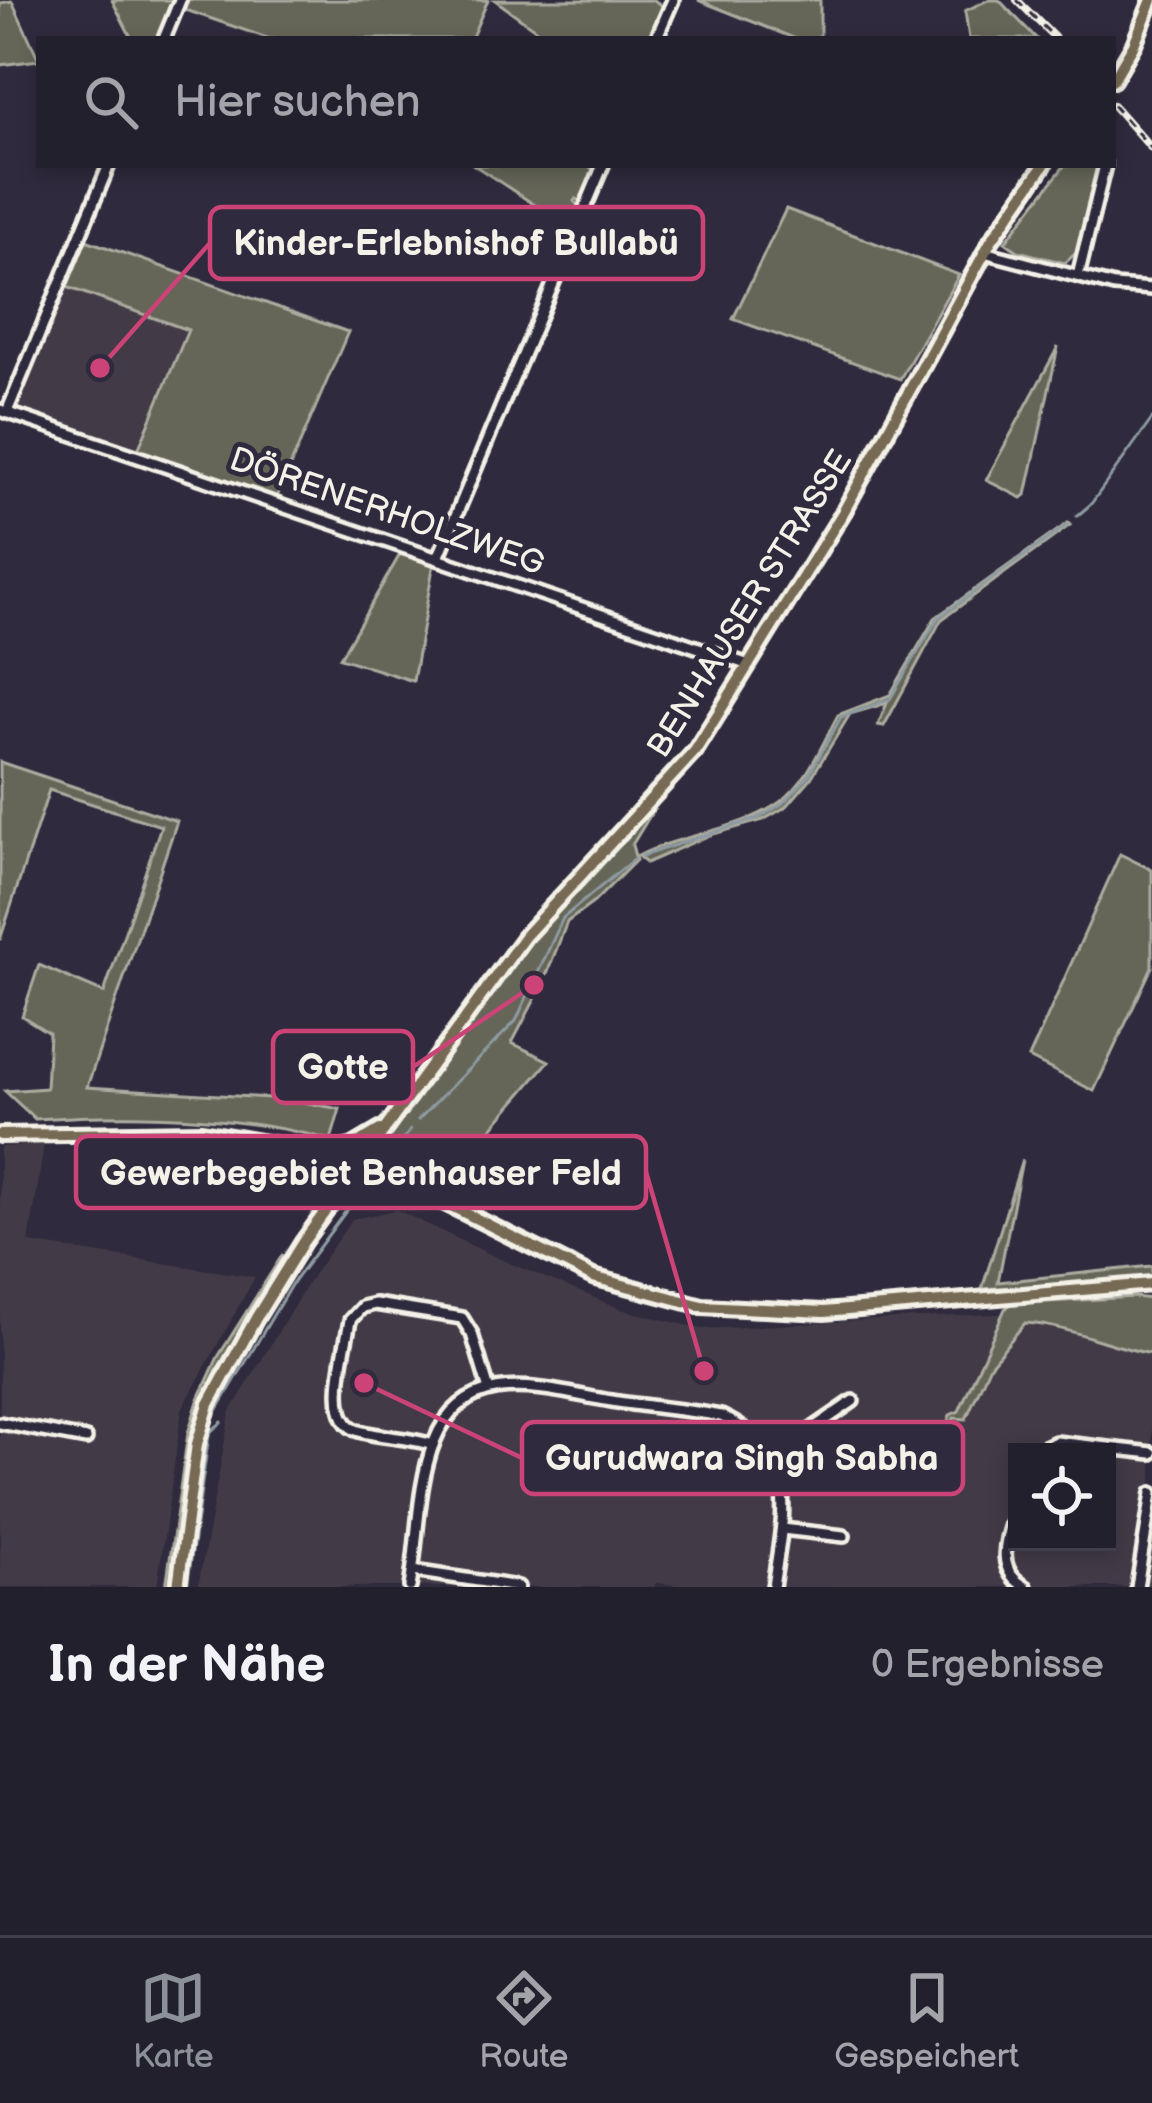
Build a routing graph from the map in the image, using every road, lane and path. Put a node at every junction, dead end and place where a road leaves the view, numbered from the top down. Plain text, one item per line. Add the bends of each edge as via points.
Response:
1 (180, 0) edge
2 (673, 0) edge
3 (1152, 0) edge
4 (165, 36) edge
5 (657, 36) edge
6 (1116, 75) edge
7 (109, 168) edge
8 (602, 168) edge
9 (1104, 168) edge
10 (1041, 169) edge
11 (987, 247) junction
12 (1078, 276) junction
13 (1152, 290) edge
14 (3, 411) edge
15 (439, 558) junction
16 (749, 665) junction
17 (388, 1124) junction
18 (0, 1136) edge
19 (325, 1153) junction
20 (359, 1165) junction
21 (390, 1177) junction
22 (329, 1207) junction
23 (1152, 1284) edge
24 (489, 1390) junction
25 (853, 1401) dead end
26 (0, 1423) edge
27 (86, 1439) dead end
28 (433, 1445) junction
29 (1116, 1449) edge
30 (1152, 1453) edge
31 (772, 1456) junction
32 (1152, 1493) edge
33 (782, 1529) junction
34 (844, 1536) dead end
35 (1008, 1542) edge
36 (412, 1571) junction
37 (178, 1587) edge
38 (410, 1587) edge
39 (518, 1587) edge
40 (773, 1587) edge
41 (1026, 1587) edge
42 (1137, 1587) edge

1 - 4 street
2 - 5 street
3 - 6 main road
7 - 14 street, DÖRENERHOLZWEG
8 - 15 street
9 - 12 street
10 - 11 main road, BENHAUSER STRASSE
11 - 12 street via 1003,260
11 - 16 main road, BENHAUSER STRASSE
12 - 13 street
14 - 15 street, DÖRENERHOLZWEG
15 - 16 street, DÖRENERHOLZWEG
16 - 17 main road, BENHAUSER STRASSE via 674,778 551,904
17 - 19 main road
17 - 20 main road, BENHAUSER STRASSE
18 - 19 main road via 202,1132
19 - 20 main road
20 - 21 main road
20 - 22 main road, BENHAUSER STRASSE
21 - 22 main road
21 - 23 main road via 580,1271 664,1298 747,1311
22 - 37 main road, BENHAUSER STRASSE via 208,1404
24 - 28 street via 452,1413
24 - 28 street via 462,1318 375,1304 355,1313 338,1407 344,1424
24 - 31 street via 542,1387 721,1416
25 - 31 street
26 - 27 street
28 - 36 street
29 - 30 street
31 - 33 street via 782,1483
32 - 42 street
33 - 34 street
33 - 40 street
35 - 41 street via 1010,1575
36 - 38 street
36 - 39 street

